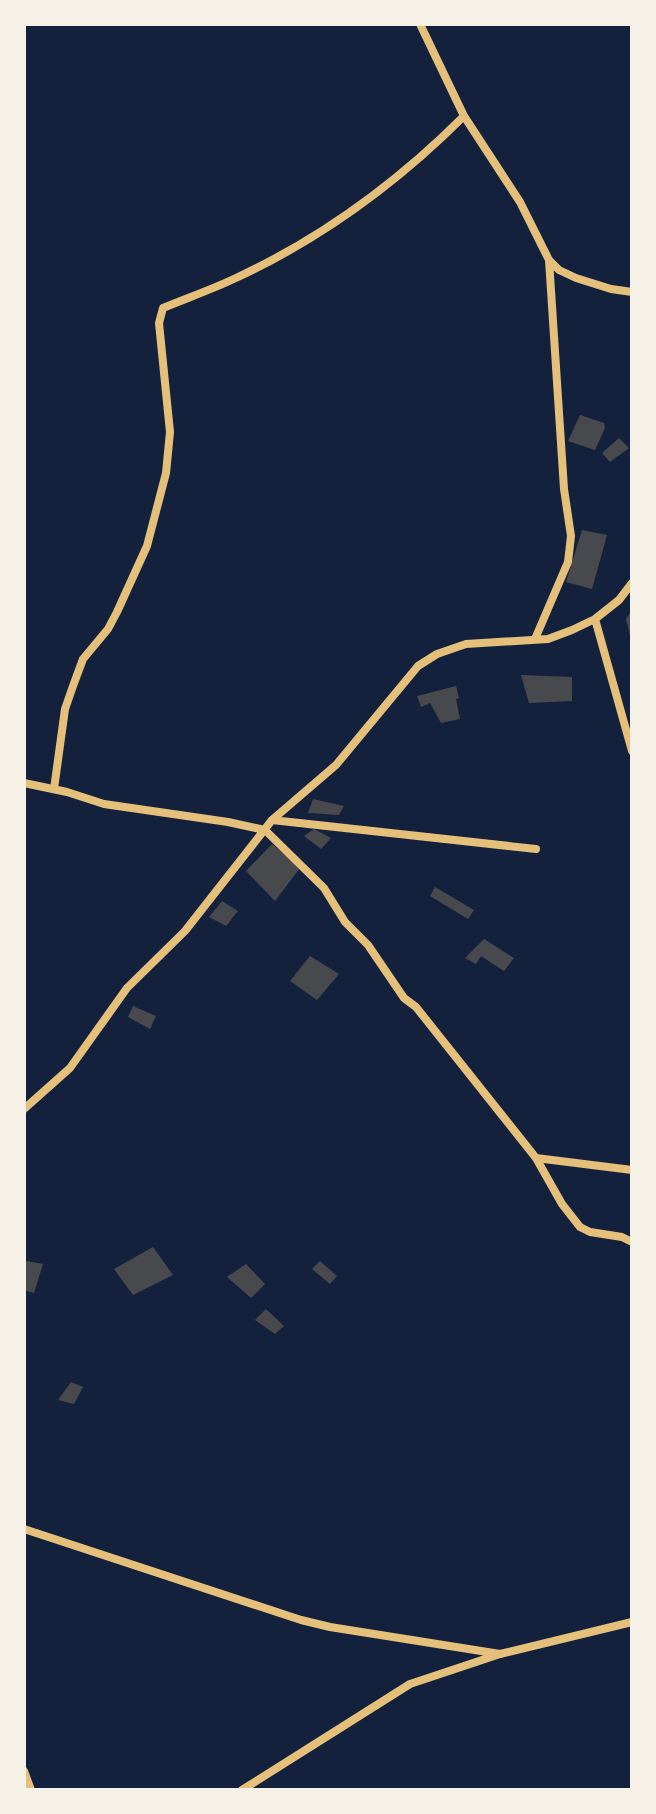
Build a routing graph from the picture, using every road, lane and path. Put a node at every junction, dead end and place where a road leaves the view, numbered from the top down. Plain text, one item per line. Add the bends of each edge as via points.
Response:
1 (420, 24) edge
2 (464, 116) junction
3 (549, 260) junction
4 (632, 292) edge
5 (632, 583) edge
6 (595, 619) junction
7 (535, 639) junction
8 (632, 751) edge
9 (24, 783) edge
10 (54, 789) junction
11 (272, 820) junction
12 (265, 830) junction
13 (536, 849) dead end
14 (24, 1109) edge
15 (536, 1158) junction
16 (632, 1170) edge
17 (632, 1242) edge
18 (24, 1529) edge
19 (632, 1622) edge
20 (500, 1654) junction
21 (24, 1771) edge
22 (31, 1790) edge
23 (242, 1790) edge

1 - 2 street
2 - 3 street via 520,202
2 - 10 street via 427,153 342,219 237,278 163,308 159,323 170,432 163,485 141,559 73,686
3 - 4 street via 576,278
3 - 7 street via 571,536 568,562
5 - 6 street
6 - 7 street via 548,639
6 - 8 street
7 - 11 street via 466,644 418,666 336,765
9 - 10 street
10 - 12 street via 104,804
11 - 12 street
11 - 13 street
12 - 14 street via 193,922 127,988 70,1068
12 - 15 street via 324,888 404,998
15 - 16 street
15 - 17 street via 580,1227
18 - 20 street via 301,1620
19 - 20 street
20 - 23 street via 410,1684
21 - 22 street

